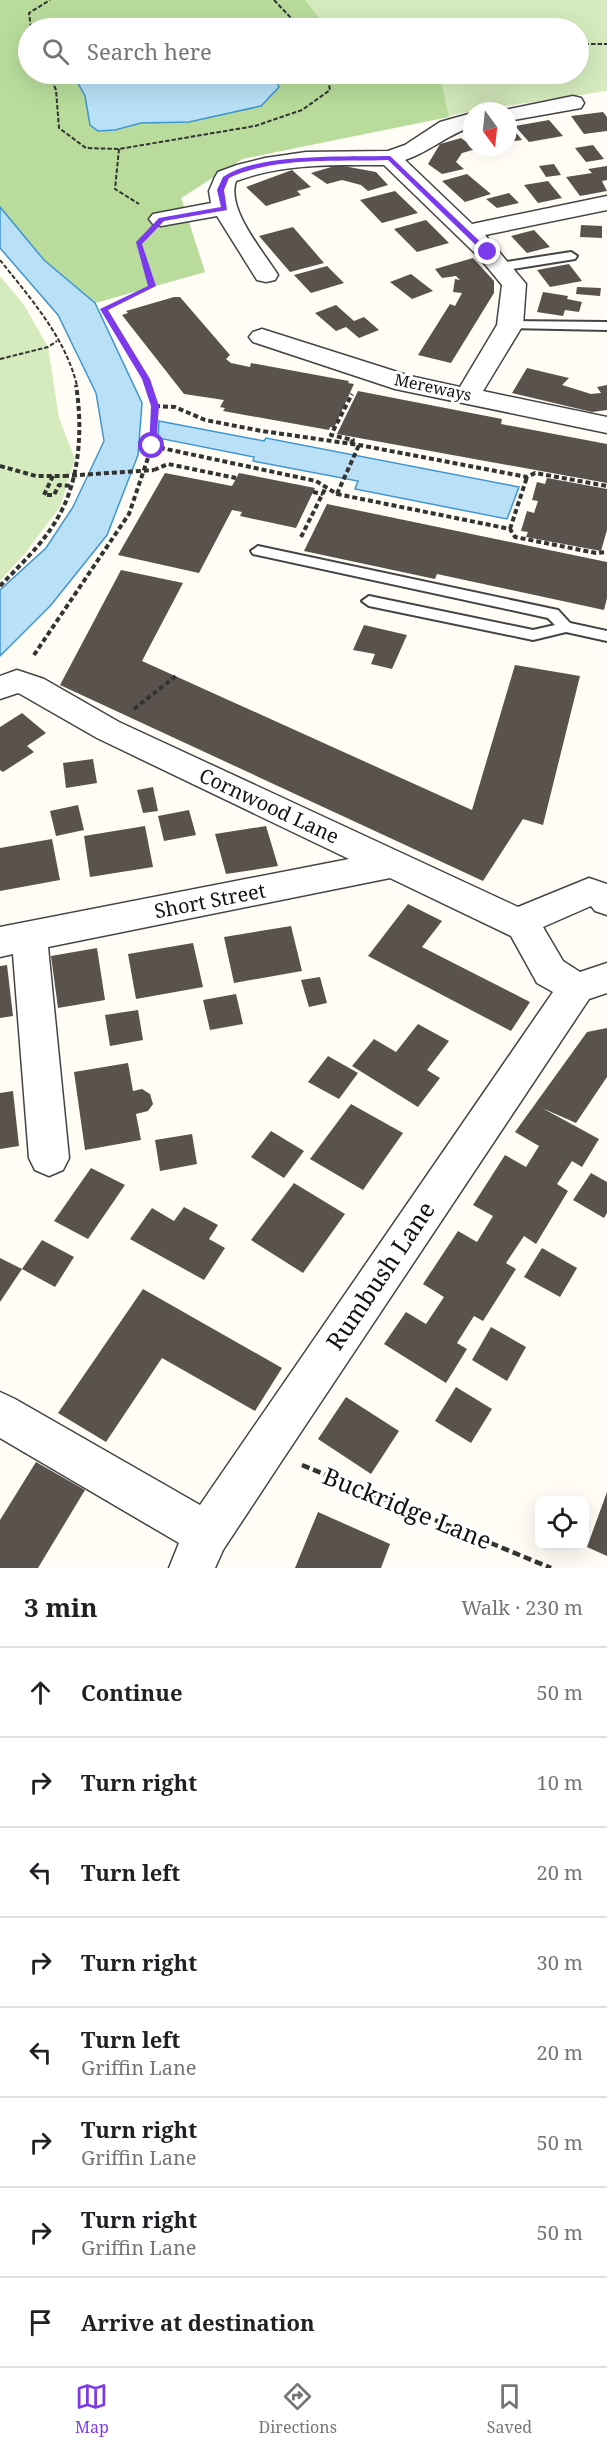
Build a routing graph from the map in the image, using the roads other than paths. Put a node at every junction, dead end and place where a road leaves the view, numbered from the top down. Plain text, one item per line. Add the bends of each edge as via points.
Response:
1 (573, 103) dead end
2 (517, 112) edge
3 (463, 123) edge
4 (390, 158) junction
5 (607, 203) edge
6 (225, 208) junction
7 (161, 219) road end
8 (467, 232) junction
9 (571, 256) dead end
10 (500, 267) junction
11 (266, 275) dead end
12 (510, 325) junction
13 (607, 326) edge
14 (262, 337) dead end
15 (468, 395) junction
16 (607, 425) edge
17 (258, 551) dead end
18 (369, 601) dead end
19 (565, 627) junction
20 (607, 636) edge
21 (8, 685) edge
22 (392, 864) junction
23 (606, 894) edge
24 (524, 926) junction
25 (14, 939) edge
26 (592, 983) edge
27 (49, 1158) dead end
28 (0, 1414) edge
29 (200, 1551) edge

1 - 2 street
3 - 4 street
4 - 6 street via 295,161 246,168 226,177 221,190
4 - 8 street
5 - 8 street
6 - 7 street
6 - 11 street
8 - 10 street
9 - 10 lane
10 - 12 street via 514,284
12 - 13 lane
12 - 15 street
14 - 15 street, Mereways via 404,383
15 - 16 street, Mereways
17 - 19 lane via 553,614
18 - 19 lane via 533,635
19 - 20 lane
21 - 22 street, Cornwood Lane via 33,687 108,730
22 - 24 street, Cornwood Lane
22 - 25 street, Short Street
23 - 24 street via 589,892 528,918
24 - 26 street, Rumbush Lane via 550,972
25 - 27 street, Short Street
26 - 29 street, Rumbush Lane via 263,1449
28 - 29 street

